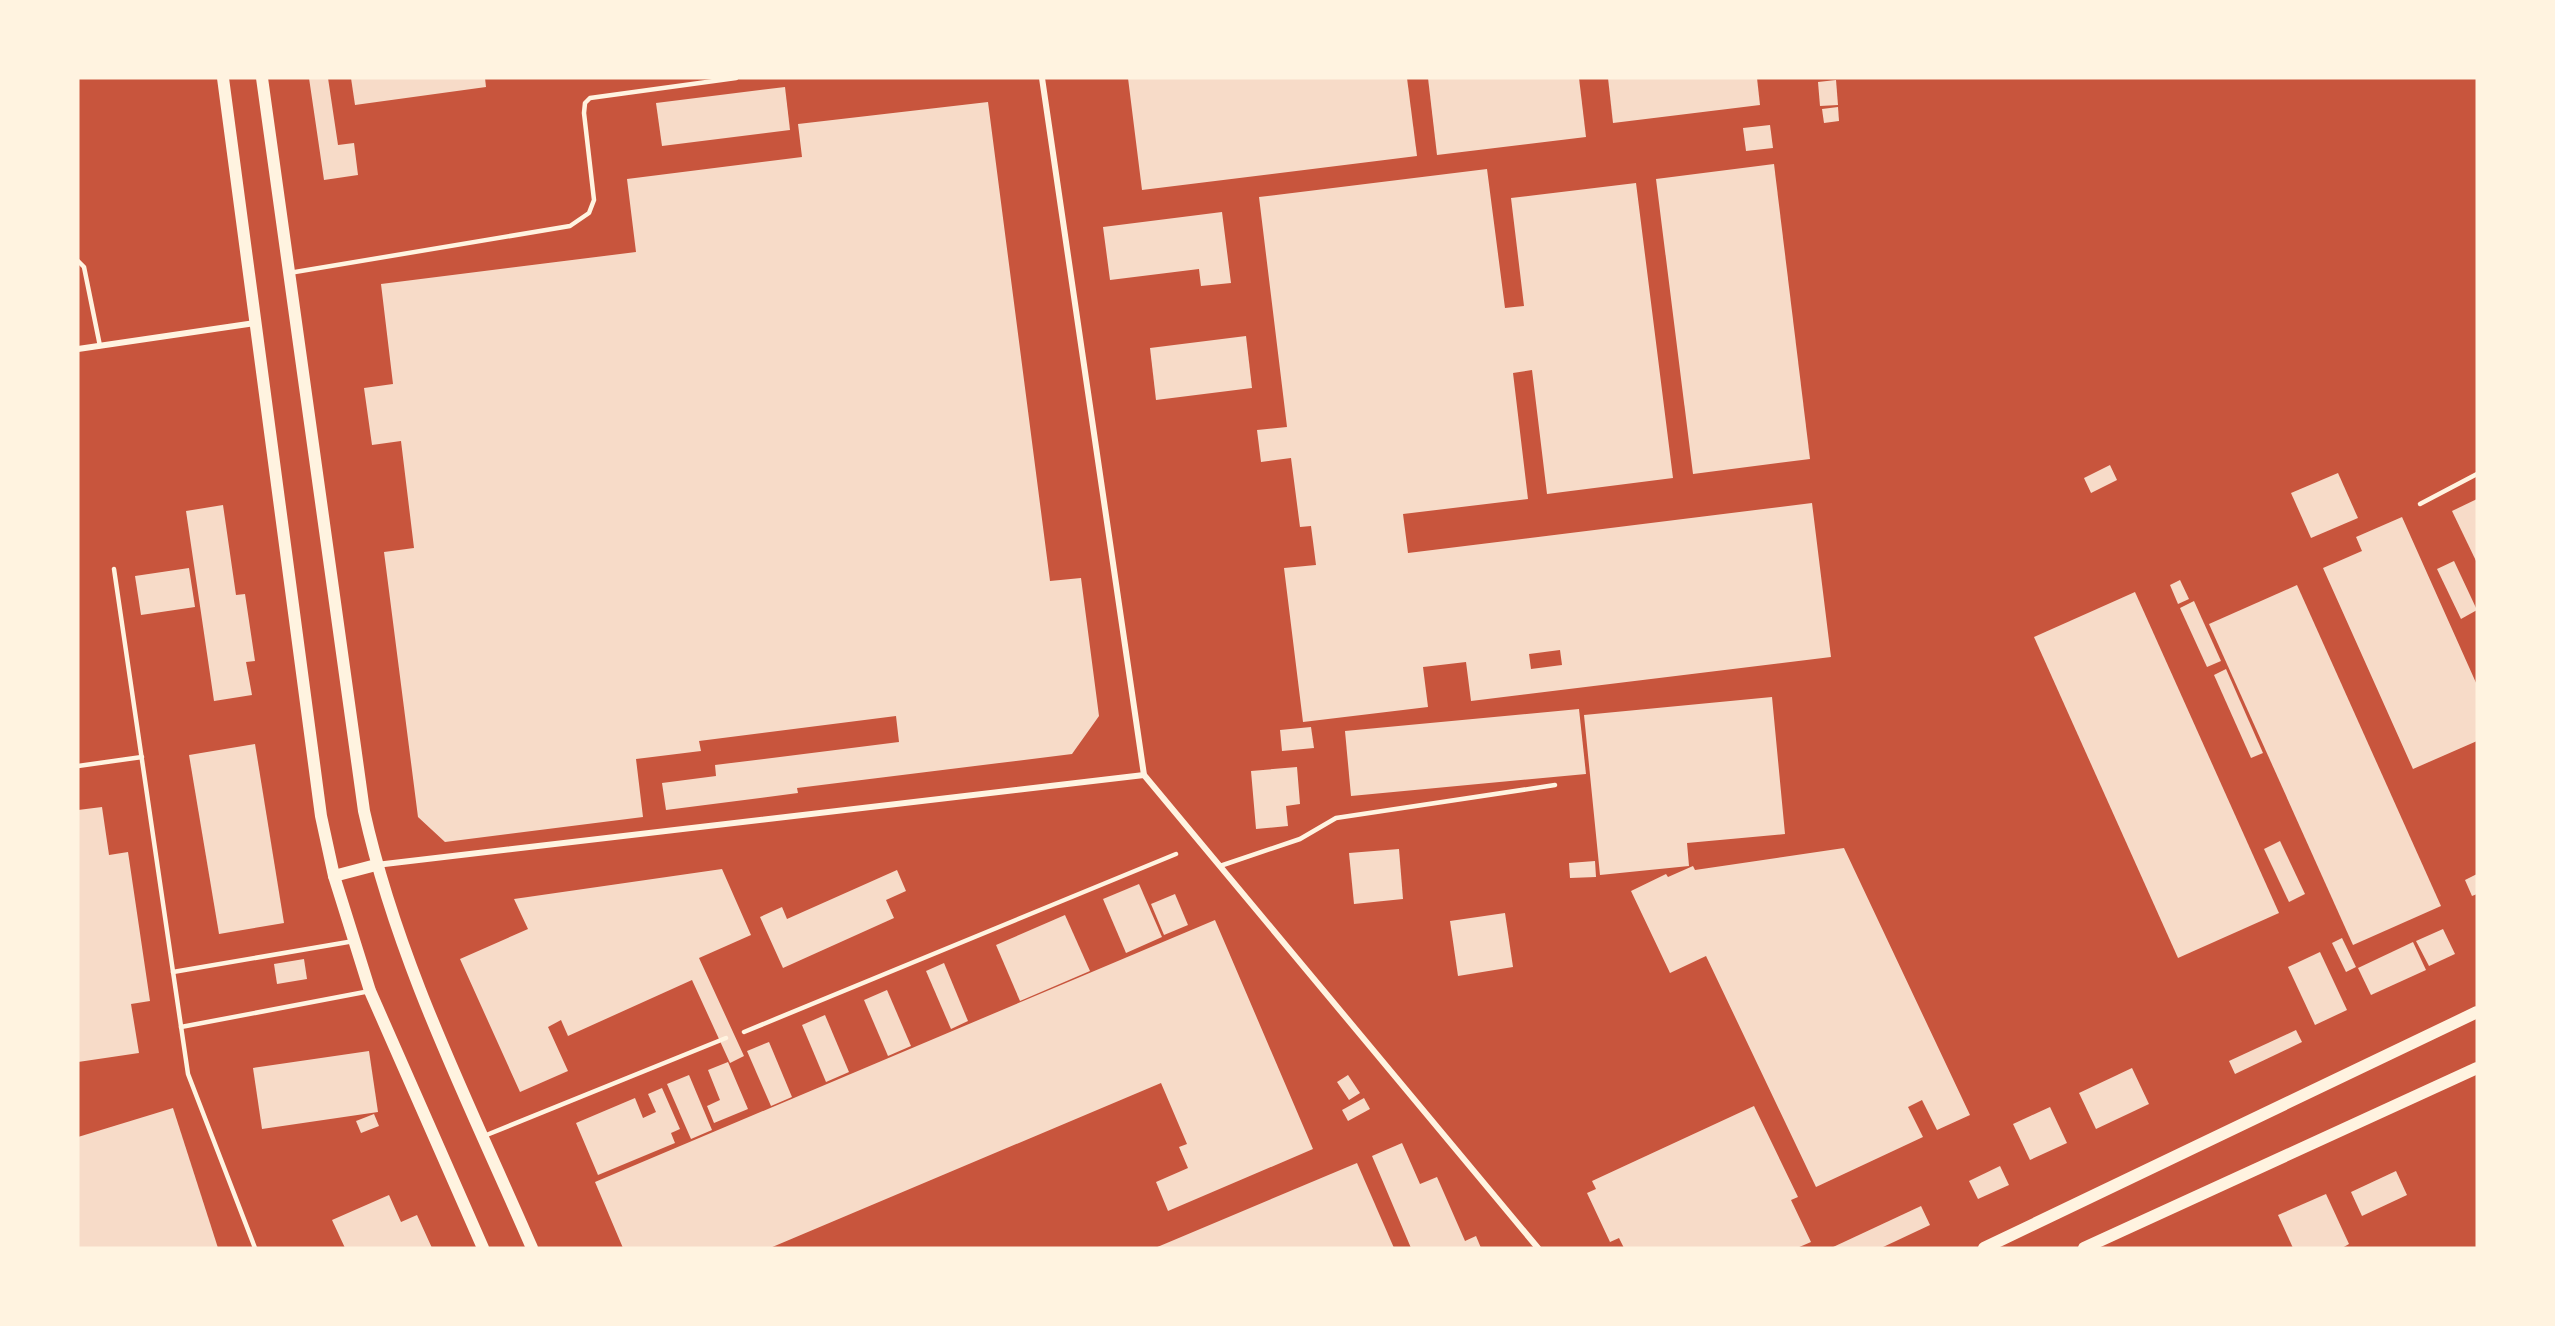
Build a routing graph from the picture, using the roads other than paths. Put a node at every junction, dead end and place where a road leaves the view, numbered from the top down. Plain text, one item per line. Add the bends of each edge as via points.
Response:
1 (224, 78) edge
2 (262, 78) edge
3 (736, 78) edge
4 (1042, 78) edge
5 (78, 261) edge
6 (290, 273) junction
7 (257, 322) junction
8 (100, 345) junction
9 (78, 349) edge
10 (2477, 474) edge
11 (2420, 504) dead end
12 (114, 569) dead end
13 (142, 757) junction
14 (78, 766) edge
15 (1144, 775) junction
16 (1555, 785) dead end
17 (1176, 854) dead end
18 (376, 865) junction
19 (1220, 866) junction
20 (334, 876) junction
21 (354, 941) junction
22 (173, 972) junction
23 (370, 991) junction
24 (2477, 1012) edge
25 (181, 1027) junction
26 (744, 1032) dead end
27 (726, 1038) dead end
28 (2477, 1068) edge
29 (484, 1137) junction
30 (255, 1248) edge
31 (483, 1248) edge
32 (532, 1248) edge
33 (1538, 1248) edge
34 (1984, 1248) edge
35 (2084, 1248) edge

1 - 7 main road
2 - 6 main road
3 - 6 lane via 590,98 584,113 594,200 589,213 570,226
4 - 15 street
5 - 8 lane via 84,267
6 - 18 main road via 364,811
7 - 8 street
7 - 20 main road via 321,816
8 - 9 street
10 - 11 lane
12 - 13 lane
13 - 14 lane
13 - 22 lane
15 - 18 street
15 - 19 street
16 - 19 lane via 1336,818 1300,839
17 - 26 lane
18 - 20 main road
18 - 29 main road via 411,970
19 - 33 street
20 - 21 main road
21 - 22 lane
21 - 23 main road
22 - 25 lane
23 - 25 lane
23 - 31 main road
24 - 34 main road
25 - 30 lane via 188,1074
27 - 29 lane
28 - 35 main road
29 - 32 main road

